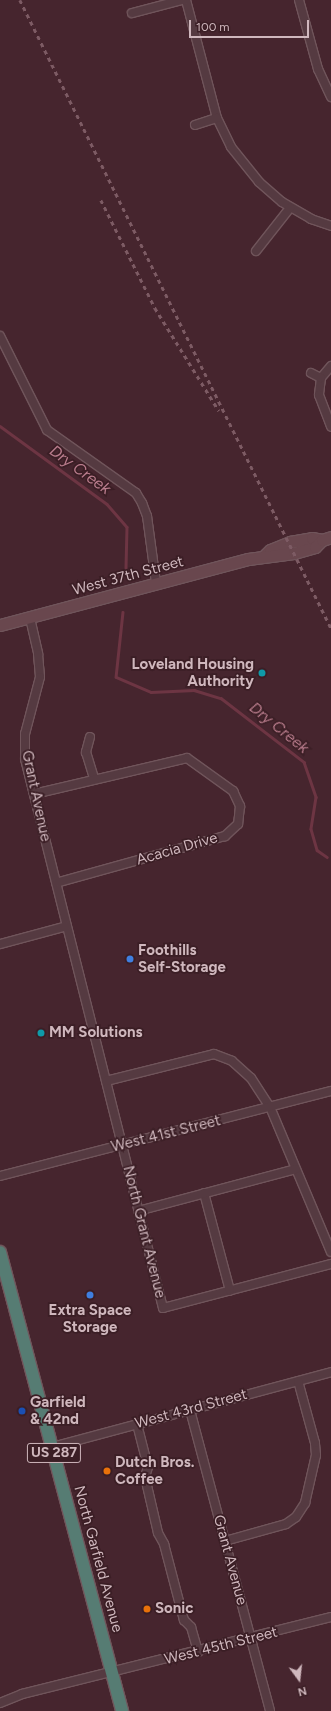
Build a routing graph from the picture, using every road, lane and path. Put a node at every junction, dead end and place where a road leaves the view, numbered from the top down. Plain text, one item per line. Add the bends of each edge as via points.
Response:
1 (182, 0) edge
2 (186, 0) edge
3 (299, 0) edge
4 (132, 14) dead end
5 (331, 97) edge
6 (217, 118) junction
7 (195, 126) dead end
8 (290, 208) junction
9 (331, 226) edge
10 (256, 251) dead end
11 (0, 336) edge
12 (331, 366) edge
13 (312, 373) dead end
14 (320, 378) junction
15 (331, 427) edge
16 (326, 539) edge
17 (156, 584) junction
18 (30, 618) junction
19 (0, 625) edge
20 (90, 737) dead end
21 (94, 779) junction
22 (34, 794) junction
23 (56, 883) junction
24 (67, 926) junction
25 (0, 944) edge
26 (106, 1081) junction
27 (331, 1091) edge
28 (270, 1107) junction
29 (122, 1145) junction
30 (296, 1169) junction
31 (0, 1176) edge
32 (204, 1193) junction
33 (138, 1211) junction
34 (331, 1252) edge
35 (1, 1257) edge
36 (331, 1264) edge
37 (230, 1291) junction
38 (331, 1372) edge
39 (298, 1381) junction
40 (190, 1410) junction
41 (137, 1424) junction
42 (52, 1447) junction
43 (225, 1541) junction
44 (331, 1617) edge
45 (250, 1639) junction
46 (198, 1652) junction
47 (112, 1673) junction
48 (0, 1703) edge
49 (122, 1711) edge
50 (270, 1711) edge

1 - 4 street
2 - 6 street
3 - 5 street via 318,70
6 - 7 street
6 - 8 street via 231,147 246,166 264,187
8 - 9 street
8 - 10 street
11 - 17 street via 47,430 136,493 147,516
12 - 14 street
13 - 14 street
14 - 15 street via 320,401
16 - 17 street, West 37th Street via 312,538 290,542 270,550 265,556
17 - 18 street, West 37th Street
18 - 19 street, West 37th Street
18 - 22 street, Grant Avenue via 40,677 24,747
20 - 21 street via 86,752
21 - 22 street, Acacia Drive
21 - 23 street, Acacia Drive via 187,758 233,791 240,806 240,819 230,833 219,838
22 - 23 street, Grant Avenue
23 - 24 street, Grant Avenue
24 - 25 street
24 - 26 street, North Grant Avenue
26 - 28 street via 214,1054 232,1061 251,1078
26 - 29 street, North Grant Avenue
27 - 28 street, West 41st Street
28 - 29 street, West 41st Street
28 - 30 street
29 - 31 street, West 41st Street
29 - 33 street, North Grant Avenue
30 - 32 street
30 - 34 street
32 - 33 street
32 - 37 street
33 - 37 street, North Grant Avenue via 163,1308
35 - 42 highway, North Garfield Avenue / US 287
36 - 37 street, North Grant Avenue
38 - 39 street, West 43rd Street
39 - 40 street, West 43rd Street
39 - 43 street via 316,1455 305,1503 296,1517 286,1524
40 - 41 street, West 43rd Street
40 - 43 street, Grant Avenue
41 - 42 street, West 43rd Street
41 - 46 street via 148,1467 145,1477 158,1533 164,1544 184,1620 191,1627
42 - 47 highway, North Garfield Avenue / US 287
43 - 45 street, Grant Avenue
44 - 45 street, West 45th Street
45 - 46 street, West 45th Street
45 - 50 street, Grant Avenue
46 - 47 street, West 45th Street
47 - 48 street, West 45th Street via 22,1694
47 - 49 highway, North Garfield Avenue / US 287

